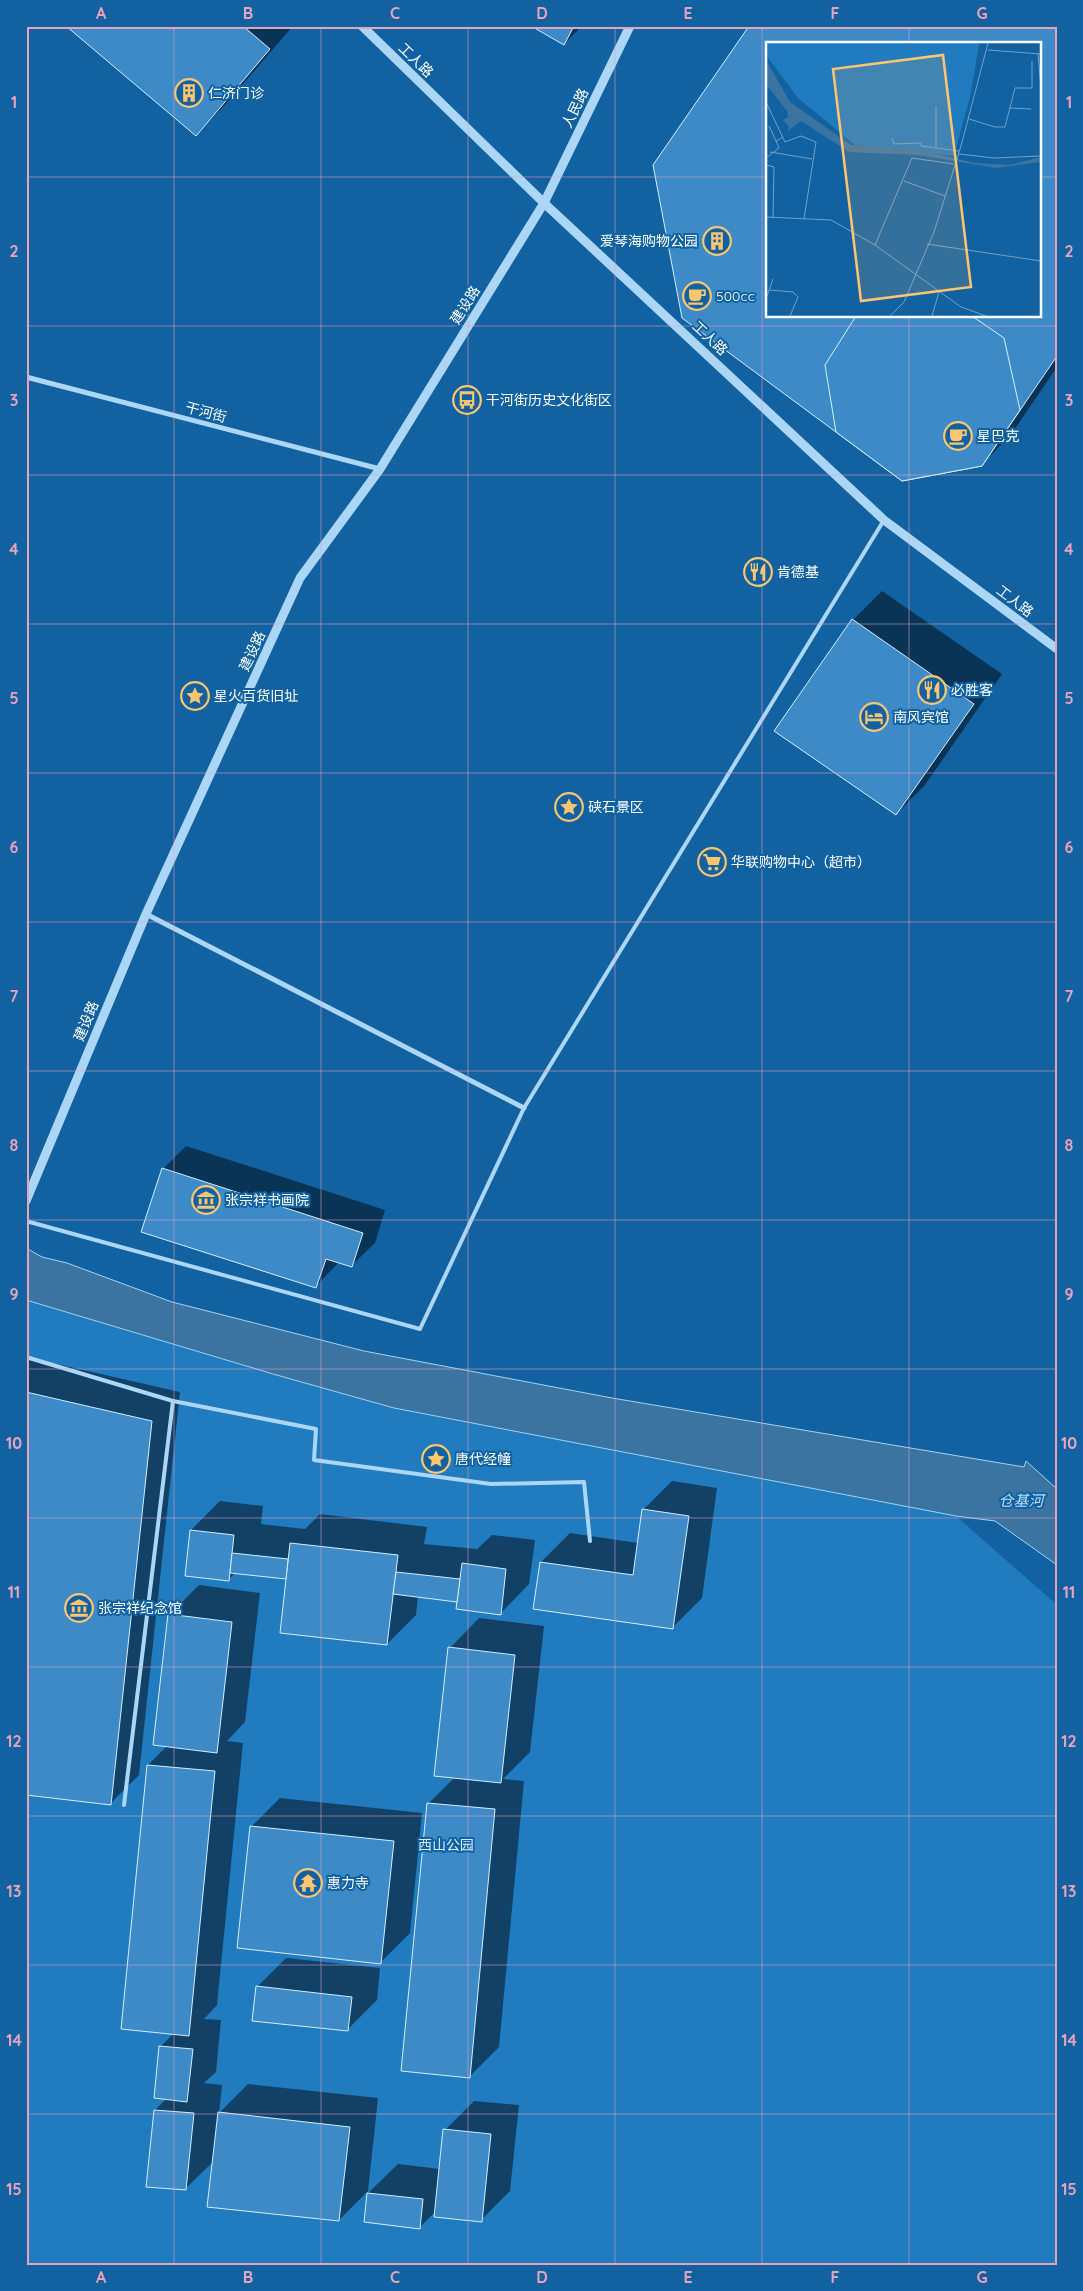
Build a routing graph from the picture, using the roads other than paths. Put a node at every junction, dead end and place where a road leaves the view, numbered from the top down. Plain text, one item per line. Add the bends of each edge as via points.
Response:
1 (362, 26) edge
2 (630, 26) edge
3 (544, 203) junction
4 (26, 377) edge
5 (380, 469) junction
6 (884, 520) junction
7 (1057, 649) edge
8 (146, 914) junction
9 (524, 1108) junction
10 (26, 1201) edge
11 (26, 1221) edge
12 (26, 1357) edge
13 (173, 1401) junction
14 (590, 1541) dead end
15 (124, 1805) dead end

1 - 3 street, 工人路
2 - 3 street, 人民路
3 - 5 street, 建设路
3 - 6 street, 工人路
4 - 5 street, 干河街
5 - 8 street, 建设路 via 300,578
6 - 7 street, 工人路
6 - 9 lane
8 - 9 street
8 - 10 street, 建设路
9 - 11 lane via 420,1329
12 - 13 lane
13 - 14 lane via 316,1429 314,1460 491,1484 584,1482
13 - 15 lane

